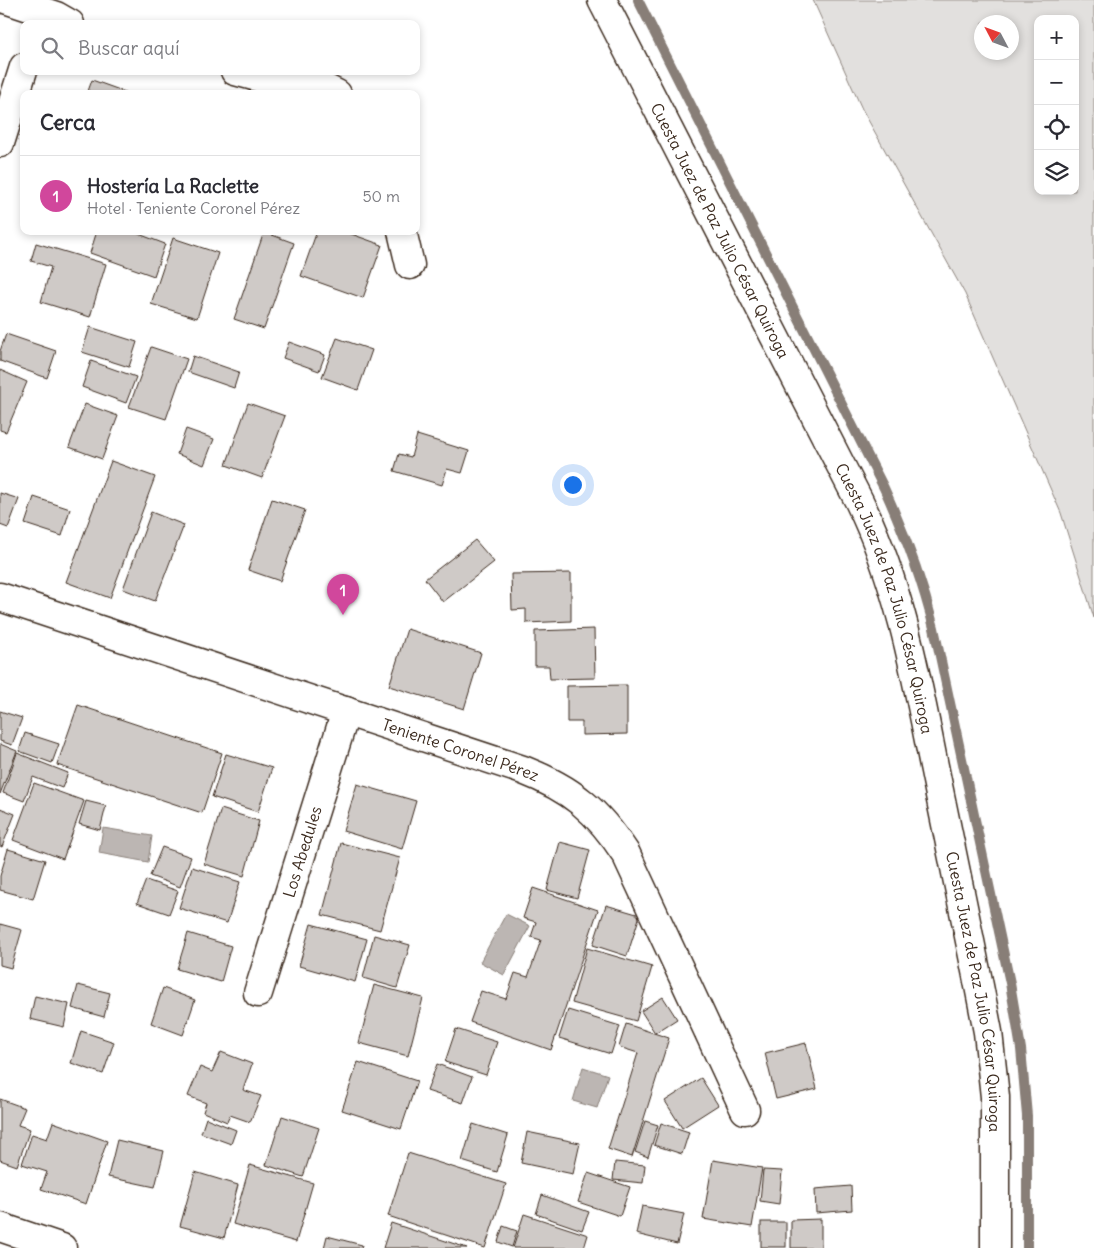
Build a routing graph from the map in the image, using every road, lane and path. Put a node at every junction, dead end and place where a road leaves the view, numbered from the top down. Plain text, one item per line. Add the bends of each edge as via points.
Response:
1 (8, 0) edge
2 (602, 0) edge
3 (41, 12) edge
4 (60, 20) edge
5 (21, 75) edge
6 (250, 75) edge
7 (329, 90) edge
8 (0, 142) edge
9 (403, 235) edge
10 (410, 265) dead end
11 (0, 597) edge
12 (346, 711) junction
13 (258, 993) dead end
14 (745, 1110) dead end
15 (0, 1228) edge
16 (62, 1248) edge
17 (995, 1248) edge

1 - 3 street
2 - 17 street, Cuesta Juez de Paz Julio César Quiroga via 872,527 895,590 911,653 988,1032 995,1104
3 - 4 street
5 - 8 street
6 - 7 street via 272,81 291,79
9 - 10 street
11 - 12 street, Teniente Coronel Pérez
12 - 13 street, Los Abedules
12 - 14 street, Teniente Coronel Pérez via 546,779 594,812 626,854
15 - 16 street

